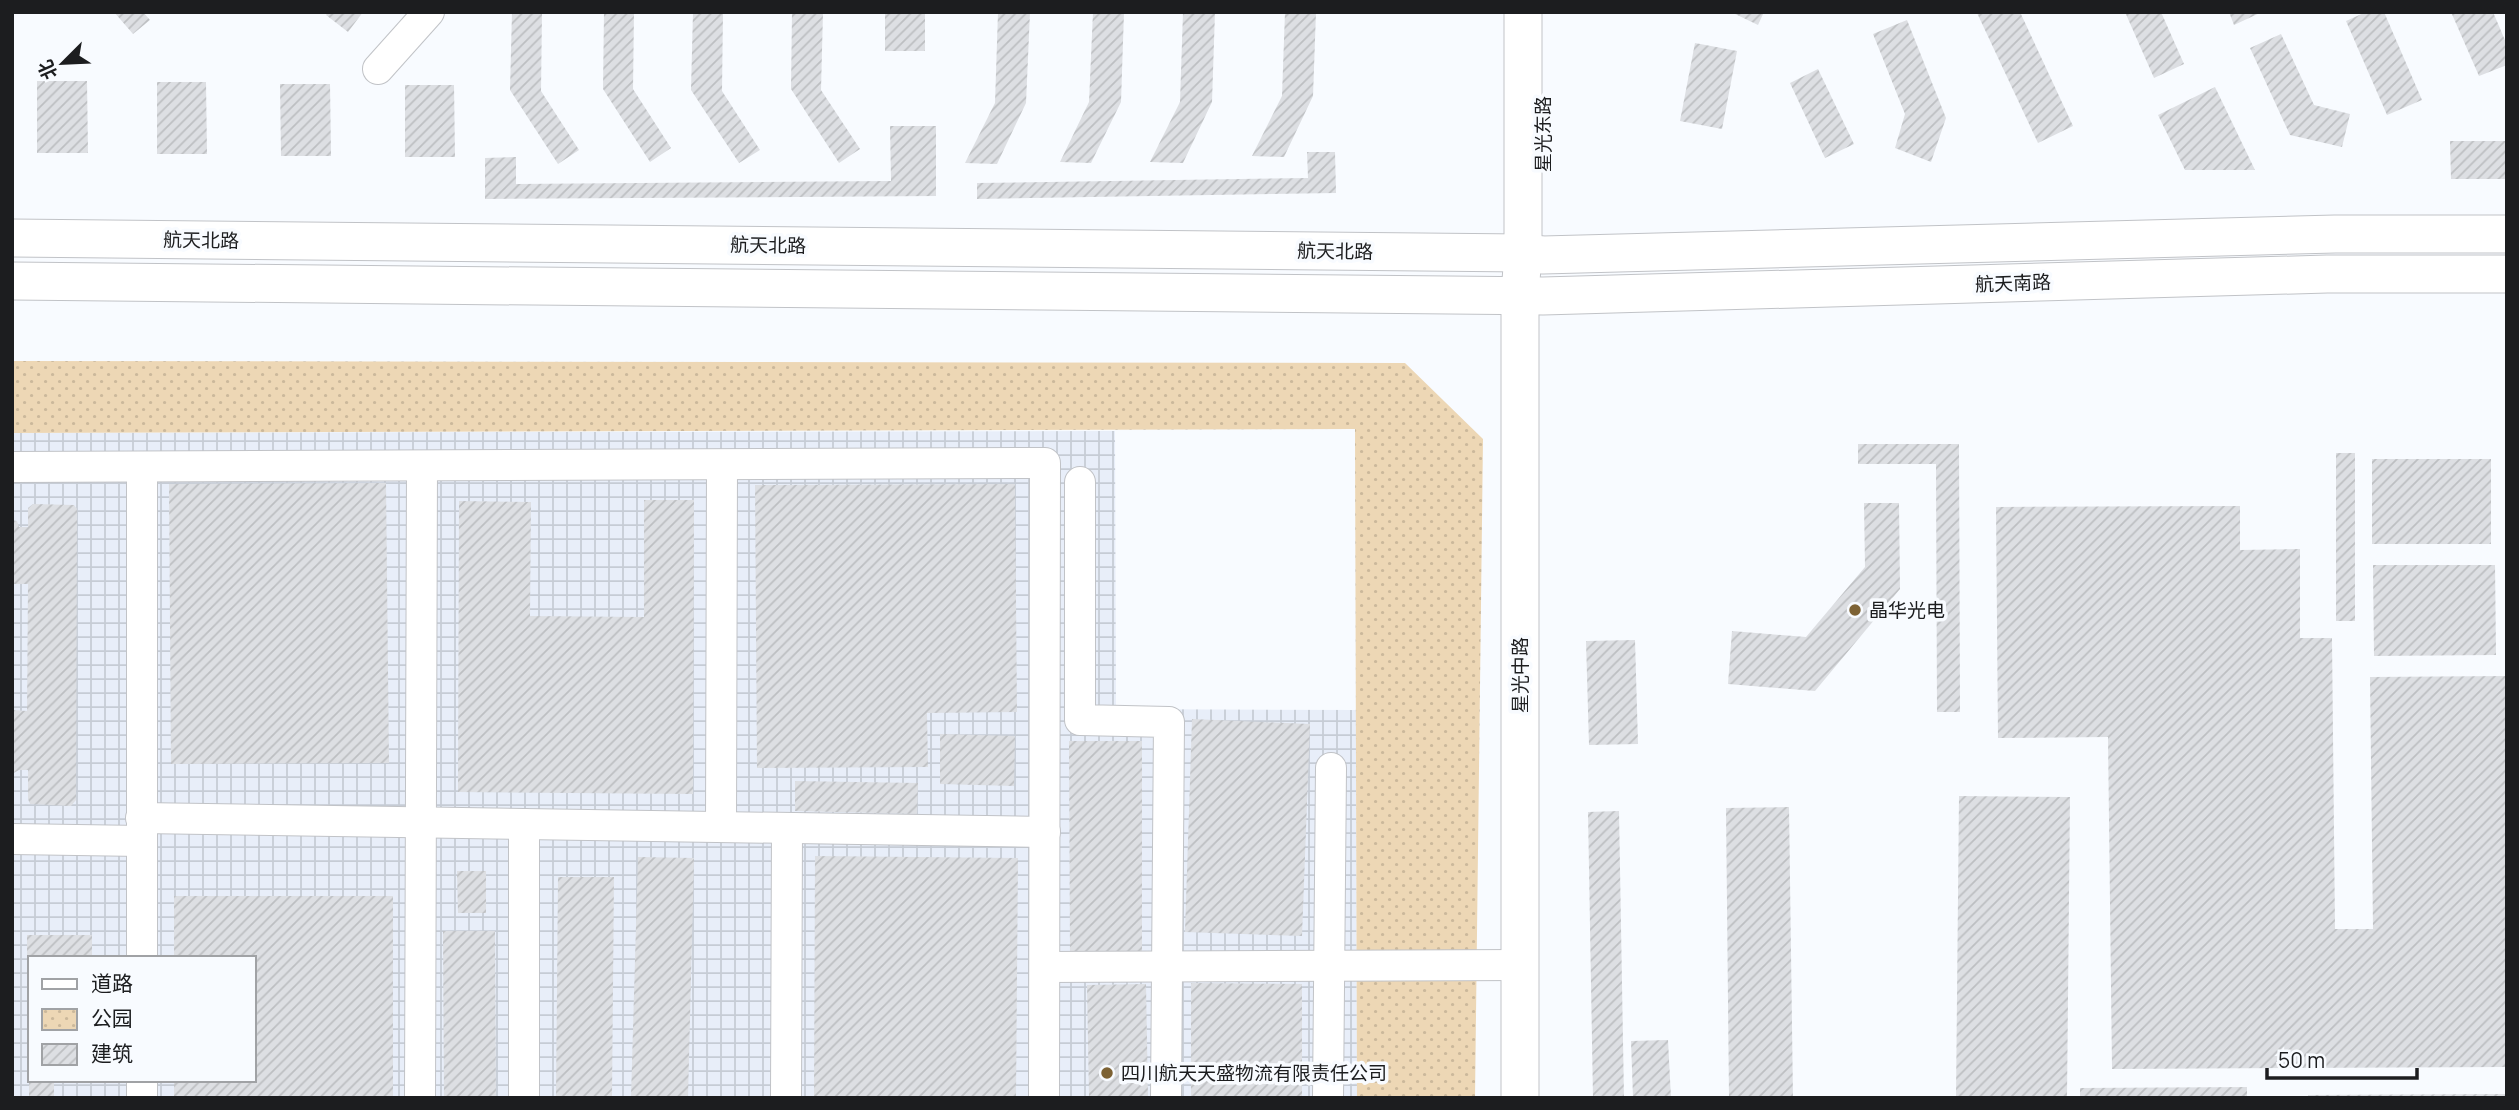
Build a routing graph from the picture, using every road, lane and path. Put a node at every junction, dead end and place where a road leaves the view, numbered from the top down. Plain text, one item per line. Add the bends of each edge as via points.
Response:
1 (429, 12) edge
2 (1523, 12) edge
3 (1543, 12) edge
4 (378, 69) dead end
5 (2507, 234) edge
6 (12, 238) edge
7 (1533, 254) junction
8 (2507, 274) edge
9 (12, 281) edge
10 (1531, 296) junction
11 (722, 465) junction
12 (422, 466) junction
13 (12, 467) edge
14 (142, 468) junction
15 (1080, 482) dead end
16 (1331, 768) dead end
17 (420, 822) junction
18 (524, 824) junction
19 (722, 827) junction
20 (787, 828) junction
21 (141, 830) junction
22 (1045, 832) junction
23 (12, 839) edge
24 (142, 956) edge
25 (1521, 965) junction
26 (1328, 966) junction
27 (1045, 967) junction
28 (1167, 967) junction
29 (420, 1098) edge
30 (524, 1098) edge
31 (786, 1098) edge
32 (1044, 1098) edge
33 (1166, 1098) edge
34 (1328, 1098) edge
35 (1520, 1098) edge
36 (1544, 1098) edge

1 - 4 street
2 - 7 main road, 星光东路
3 - 7 main road, 星光东路
5 - 7 main road, 航天南路 via 2336,234
6 - 7 main road, 航天北路
7 - 10 main road, 星光中路
8 - 10 main road, 航天南路 via 2327,274
9 - 10 main road
10 - 25 main road, 星光中路
10 - 36 main road, 星光中路
11 - 12 street
11 - 19 street
11 - 22 street via 1045,463
12 - 14 street
12 - 17 street
13 - 14 street
14 - 21 street
15 - 28 street via 1080,720 1169,722
16 - 26 street
17 - 18 street
17 - 21 street
17 - 29 street
18 - 19 street
18 - 30 street
19 - 20 street
20 - 22 street
20 - 31 street
21 - 23 street
21 - 24 street
22 - 27 street
25 - 26 street
25 - 35 main road, 星光中路
26 - 28 street
26 - 34 street
27 - 28 street
27 - 32 street
28 - 33 street

